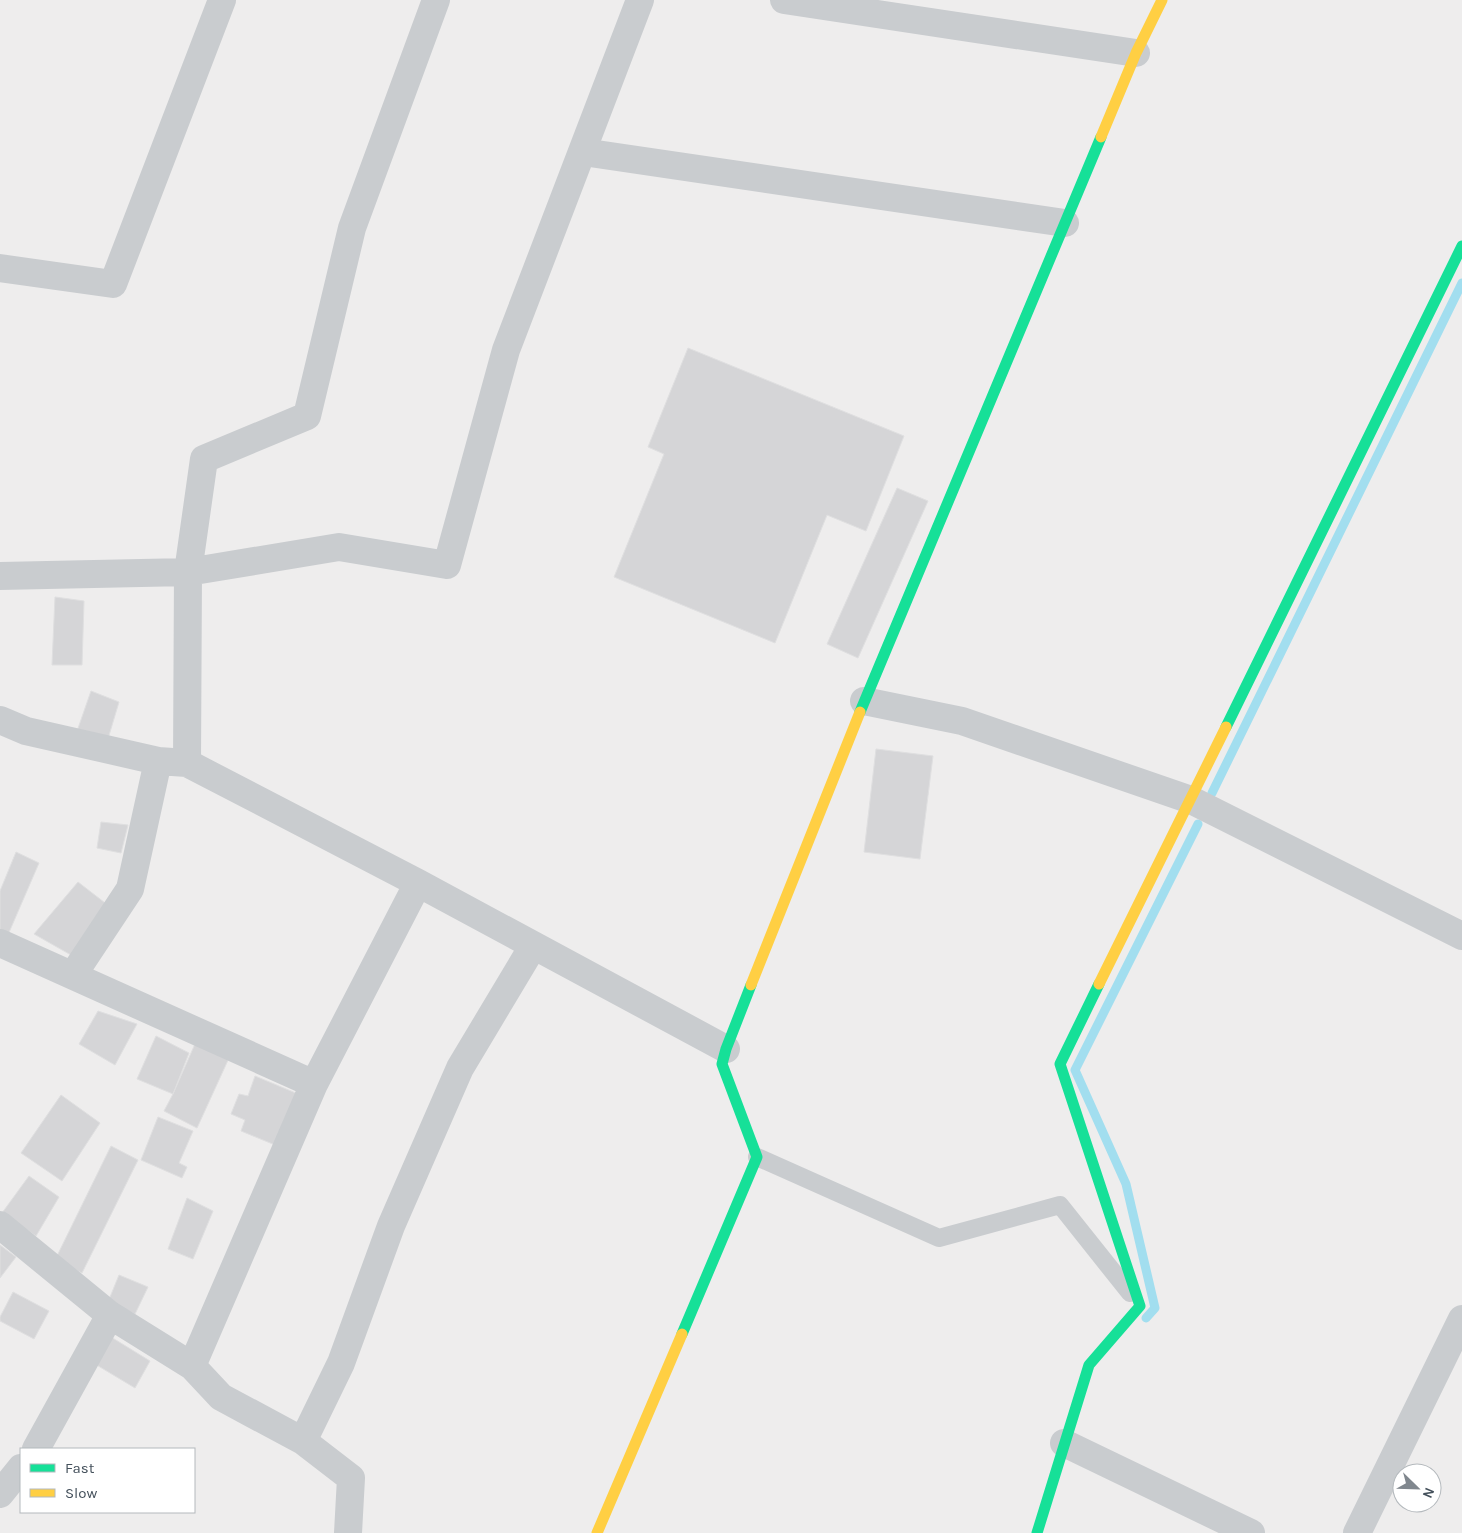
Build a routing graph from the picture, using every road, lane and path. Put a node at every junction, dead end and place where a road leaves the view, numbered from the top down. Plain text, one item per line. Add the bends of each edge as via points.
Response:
1 (222, 0) edge
2 (436, 0) edge
3 (640, 0) edge
4 (784, 0) edge
5 (1162, 0) edge
6 (1136, 53) junction
7 (583, 152) junction
8 (1065, 223) junction
9 (1462, 246) edge
10 (0, 268) edge
11 (188, 572) junction
12 (0, 576) edge
13 (864, 701) junction
14 (0, 720) edge
15 (158, 761) junction
16 (188, 763) junction
17 (1191, 800) junction
18 (418, 883) junction
19 (1462, 936) edge
20 (0, 942) edge
21 (533, 946) junction
22 (73, 975) junction
23 (726, 1049) junction
24 (314, 1084) junction
25 (757, 1157) junction
26 (0, 1225) edge
27 (1140, 1306) junction
28 (110, 1315) junction
29 (1462, 1319) edge
30 (192, 1366) junction
31 (303, 1441) junction
32 (1064, 1443) junction
33 (37, 1448) edge
34 (20, 1469) edge
35 (0, 1494) edge
36 (348, 1533) edge
37 (597, 1533) edge
38 (1037, 1533) edge
39 (1251, 1533) edge
40 (1356, 1533) edge

1 - 10 street via 113,284
2 - 11 street via 352,228 307,416 204,459
3 - 7 street
4 - 6 street
5 - 6 street
6 - 8 street
7 - 8 street
7 - 11 street via 506,350 447,565 339,547
8 - 13 street
9 - 17 street
11 - 12 street
11 - 16 street
13 - 17 street via 962,721
13 - 23 street
14 - 15 street via 26,731
15 - 16 street
15 - 22 street via 130,889
16 - 18 street
17 - 19 street
17 - 27 street via 1060,1064
18 - 21 street
18 - 24 street
20 - 22 street
21 - 23 street
21 - 31 street via 460,1068 391,1226 341,1363
22 - 24 street
23 - 25 street via 722,1064
24 - 30 street
25 - 27 lane via 939,1238 1060,1205
25 - 37 street
26 - 28 street
27 - 32 street via 1089,1365
28 - 30 street
28 - 33 street
29 - 40 street
30 - 31 street via 221,1397
31 - 36 street via 351,1478
32 - 38 street
32 - 39 street
34 - 35 street

